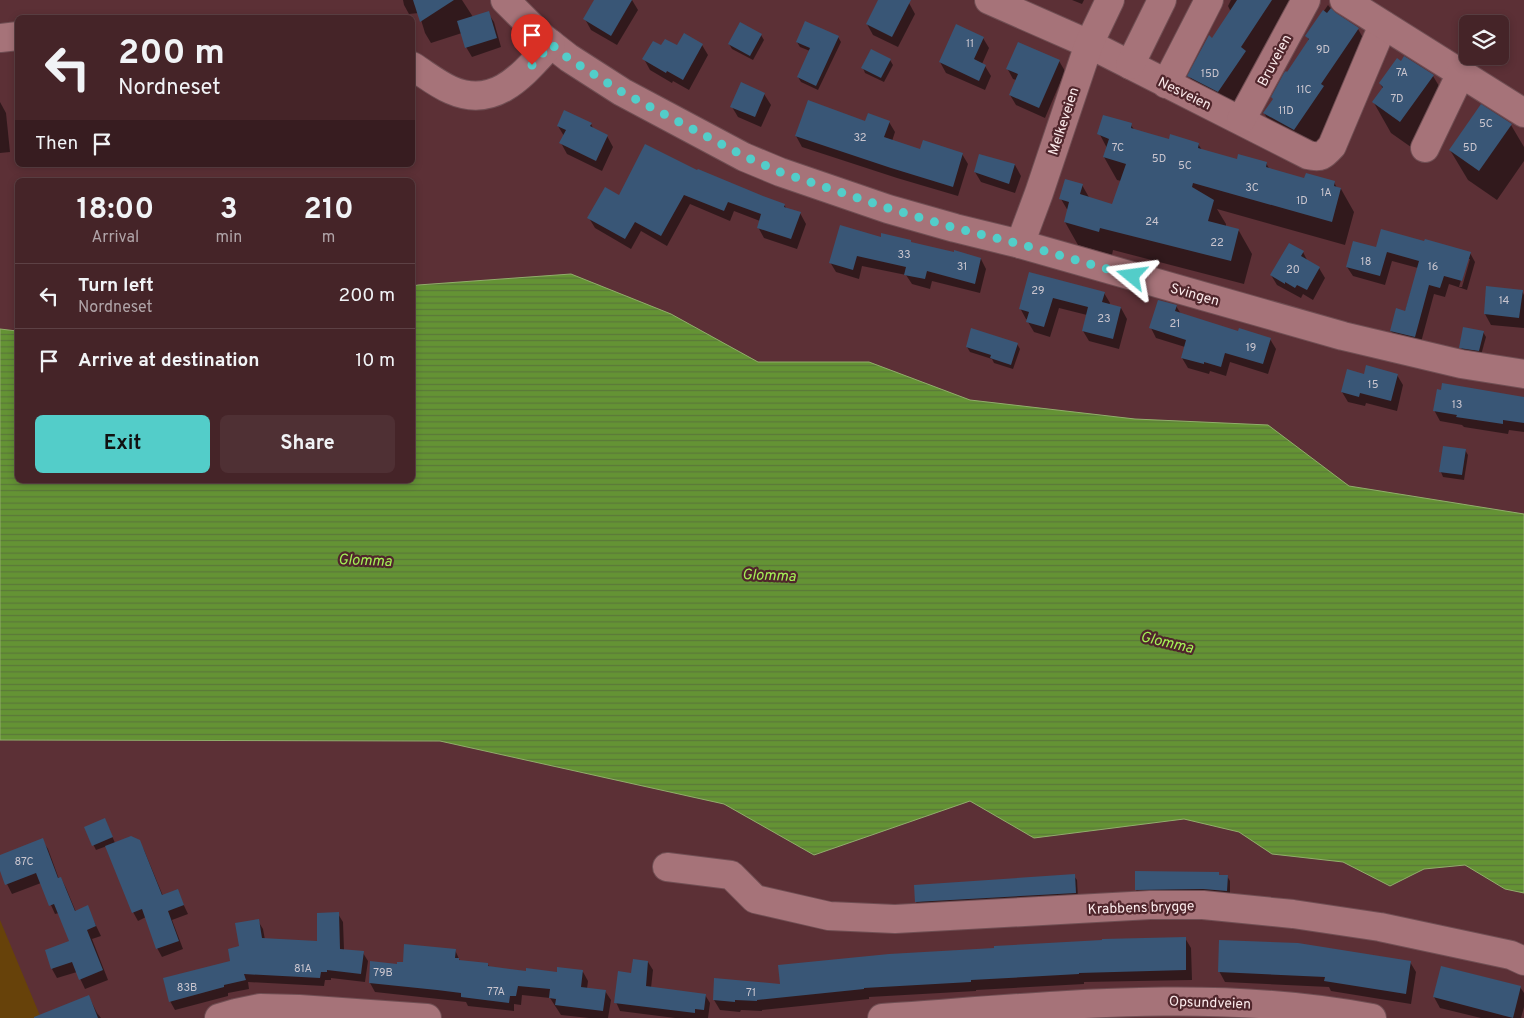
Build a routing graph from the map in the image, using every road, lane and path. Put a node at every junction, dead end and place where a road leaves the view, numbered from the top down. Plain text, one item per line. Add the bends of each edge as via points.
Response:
1 (505, 0) edge
2 (989, 0) edge
3 (1110, 0) edge
4 (1162, 0) edge
5 (1209, 0) edge
6 (1306, 0) edge
7 (1344, 0) edge
8 (1382, 26) junction
9 (15, 36) edge
10 (0, 38) edge
11 (551, 44) junction
12 (1089, 44) junction
13 (1130, 65) junction
14 (415, 68) edge
15 (1461, 73) junction
16 (1166, 84) junction
17 (1524, 114) edge
18 (1241, 120) junction
19 (1425, 148) dead end
20 (1020, 244) junction
21 (1524, 374) edge
22 (667, 867) dead end
23 (1524, 961) edge
24 (1043, 1012) edge
25 (372, 1016) edge
26 (219, 1018) edge
27 (427, 1018) edge
28 (896, 1018) edge
29 (1372, 1018) edge

1 - 11 street, Svingen
2 - 12 street, Nesveien
3 - 12 street, Melkeveien
4 - 13 street
5 - 16 street
6 - 18 street, Bruveien
7 - 8 street
8 - 15 street
8 - 18 street, Nesveien via 1332,146 1324,155 1308,155
9 - 10 street
11 - 14 street via 510,85 482,95 453,91
11 - 20 street, Svingen via 622,92 771,168 888,208
12 - 13 street, Nesveien
12 - 20 street, Melkeveien
13 - 16 street, Nesveien
15 - 17 street
15 - 19 street
16 - 18 street, Nesveien
20 - 21 street, Svingen via 1343,336 1462,364
22 - 23 street, Krabbens brygge via 731,875 755,899 829,916 895,919 1203,905 1380,926 1511,955
24 - 28 street, Opsundveien
24 - 29 street, Opsundveien via 1152,1001 1205,1001 1306,1007
25 - 26 street via 260,1008
25 - 27 street

